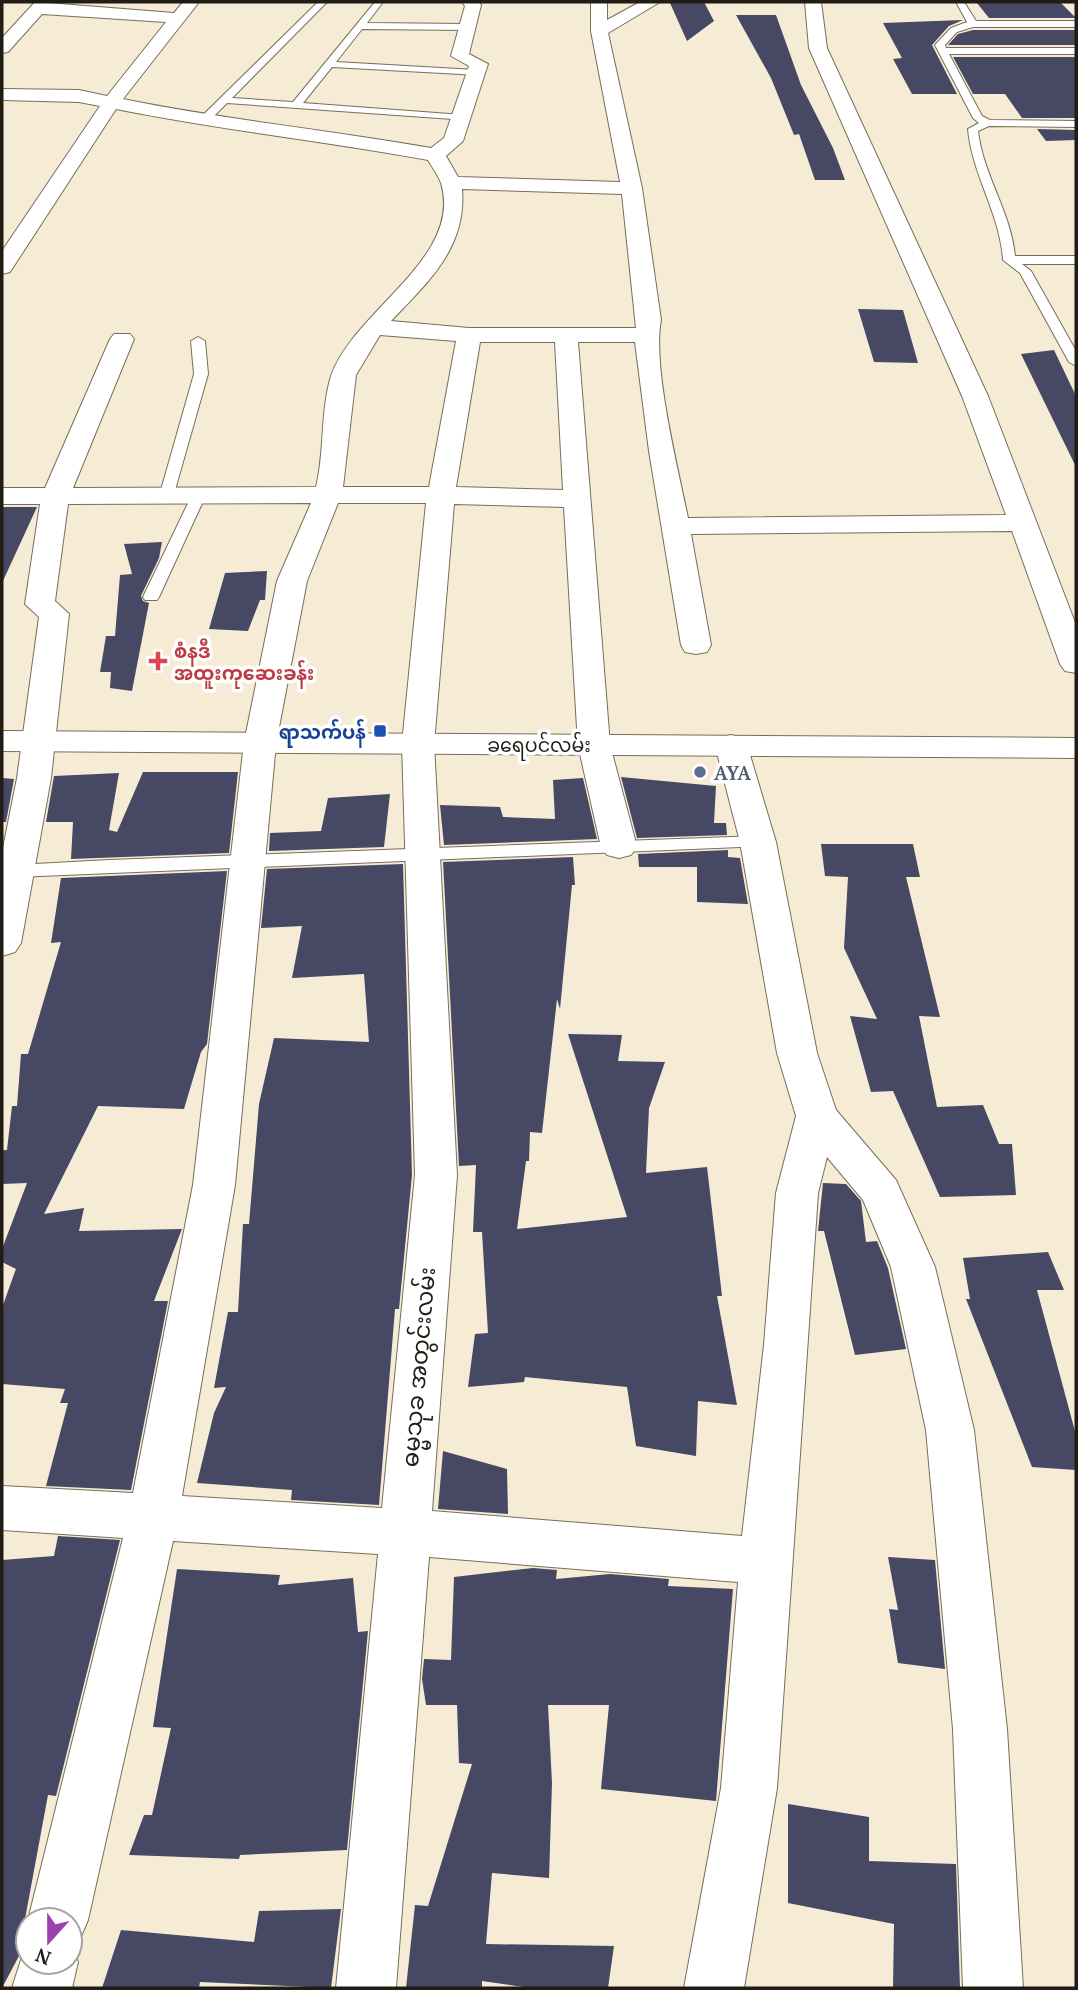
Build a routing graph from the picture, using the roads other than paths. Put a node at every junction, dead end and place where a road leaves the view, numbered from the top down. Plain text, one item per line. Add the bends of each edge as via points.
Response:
1 (191, 2) edge
2 (323, 2) edge
3 (379, 2) edge
4 (470, 2) edge
5 (599, 2) edge
6 (652, 2) edge
7 (813, 2) edge
8 (960, 2) edge
9 (41, 6) edge
10 (179, 18) junction
11 (973, 24) junction
12 (1076, 24) edge
13 (360, 26) junction
14 (469, 27) junction
15 (599, 31) junction
16 (2, 48) edge
17 (943, 51) junction
18 (1076, 51) edge
19 (329, 64) junction
20 (476, 73) junction
21 (2, 94) edge
22 (222, 100) junction
23 (111, 103) junction
24 (296, 105) junction
25 (463, 118) junction
26 (204, 121) junction
27 (988, 123) junction
28 (1076, 124) edge
29 (443, 169) junction
30 (632, 188) junction
31 (1009, 260) junction
32 (1076, 260) edge
33 (2, 267) edge
34 (373, 327) junction
35 (469, 335) junction
36 (566, 335) junction
37 (646, 335) junction
38 (122, 340) dead end
39 (198, 341) dead end
40 (1076, 362) edge
41 (441, 495) junction
42 (2, 496) edge
43 (198, 496) junction
44 (327, 496) junction
45 (55, 497) junction
46 (166, 497) junction
47 (576, 499) junction
48 (1022, 523) junction
49 (678, 526) junction
50 (151, 597) dead end
51 (696, 645) dead end
52 (1076, 663) edge
53 (2, 741) edge
54 (38, 742) junction
55 (260, 743) junction
56 (418, 744) junction
57 (594, 745) junction
58 (731, 746) junction
59 (1076, 748) edge
60 (758, 842) junction
61 (619, 847) junction
62 (425, 855) junction
63 (249, 859) junction
64 (16, 871) junction
65 (2, 943) edge
66 (817, 1116) junction
67 (2, 1508) edge
68 (154, 1516) junction
69 (402, 1532) junction
70 (765, 1561) junction
71 (61, 1906) edge
72 (366, 1988) edge
73 (714, 1988) edge
74 (993, 1988) edge

1 - 10 street
2 - 22 lane
3 - 13 lane
4 - 14 street
5 - 15 street
6 - 15 street
7 - 48 street via 818,48 975,396
8 - 11 lane
9 - 10 street
9 - 16 street
10 - 23 street
11 - 12 lane
11 - 17 lane via 947,34 940,44
13 - 14 lane
13 - 19 lane
14 - 20 street via 460,56 479,64
15 - 30 street
17 - 18 lane
17 - 27 lane via 978,118
19 - 20 lane
19 - 24 lane
20 - 25 street
21 - 23 street via 79,96
22 - 24 lane
22 - 26 lane
23 - 26 street
23 - 33 street
24 - 25 lane
25 - 29 street
26 - 29 street via 287,130
27 - 28 lane
27 - 31 lane via 973,129 973,137 1010,236
29 - 30 street
29 - 34 street via 453,208 447,235 435,261
30 - 37 street via 649,320
31 - 32 lane
31 - 40 lane via 1025,271
34 - 35 street
34 - 44 street via 344,375
35 - 36 street
35 - 41 street, ဓမ္မသုခ အတွင်းလမ်း
36 - 37 street
36 - 47 street
37 - 49 street via 651,388
38 - 45 street
39 - 46 lane via 201,374
41 - 44 street
41 - 47 street
41 - 56 street, ဓမ္မသုခ အတွင်းလမ်း
42 - 45 street
43 - 44 street
43 - 46 street
43 - 50 lane
44 - 55 street via 292,580
45 - 46 street
45 - 54 street via 40,604 54,614
47 - 57 street
48 - 49 street
48 - 52 street
49 - 51 street
53 - 54 street, ခရေပင်လမ်း
54 - 55 street, ခရေပင်လမ်း
54 - 64 street
55 - 56 street, ခရေပင်လမ်း
55 - 63 street
56 - 57 street, ခရေပင်လမ်း
56 - 62 street, ဓမ္မသုခ အတွင်းလမ်း
57 - 58 street, ခရေပင်လမ်း
57 - 61 street
58 - 59 street, ခရေပင်လမ်း
58 - 60 street
60 - 61 lane
60 - 66 street via 797,1053
61 - 62 lane
62 - 63 lane
62 - 69 street, ဓမ္မသုခ အတွင်းလမ်း via 436,1175
63 - 64 lane
63 - 68 street via 214,1185
64 - 65 street
66 - 70 street via 797,1193
66 - 74 street via 881,1192 913,1267 950,1430 980,1728
67 - 68 street
68 - 69 street
68 - 71 street
69 - 70 street
69 - 72 street, ဓမ္မသုခ အတွင်းလမ်း
70 - 73 street via 749,1788

